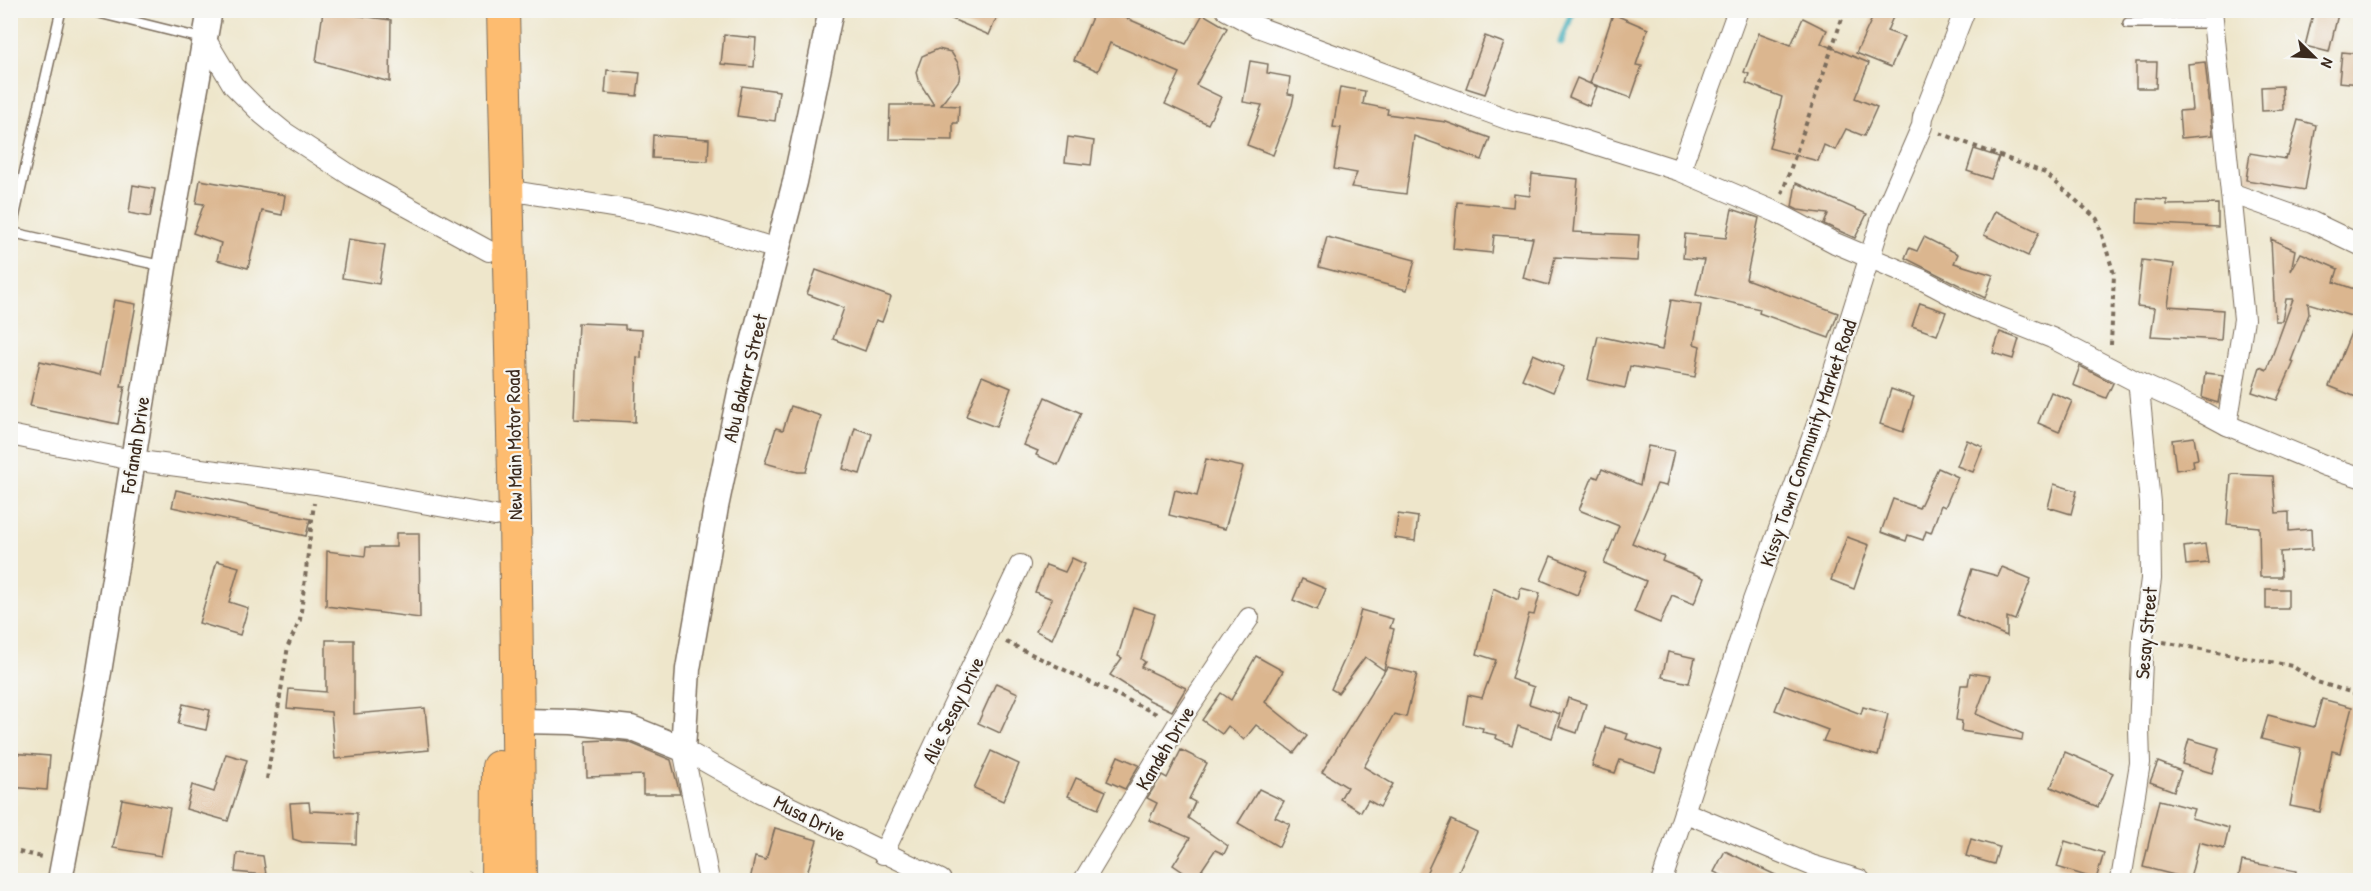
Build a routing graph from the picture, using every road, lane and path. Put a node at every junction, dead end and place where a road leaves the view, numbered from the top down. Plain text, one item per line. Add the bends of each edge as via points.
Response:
1 (61, 10) edge
2 (87, 10) edge
3 (210, 10) edge
4 (485, 10) edge
5 (503, 10) edge
6 (831, 10) edge
7 (1226, 10) edge
8 (1738, 10) edge
9 (1845, 10) edge
10 (1965, 10) edge
11 (2212, 17) edge
12 (2128, 23) dead end
13 (206, 40) junction
14 (1922, 126) junction
15 (1680, 171) junction
16 (507, 190) junction
17 (2231, 193) junction
18 (1776, 212) junction
19 (11, 233) edge
20 (2361, 245) edge
21 (777, 249) junction
22 (489, 251) junction
23 (1870, 259) junction
24 (164, 267) junction
25 (2110, 368) junction
26 (2141, 384) junction
27 (2227, 425) junction
28 (10, 435) edge
29 (132, 460) junction
30 (2361, 477) edge
31 (316, 484) junction
32 (495, 516) junction
33 (1020, 565) dead end
34 (1249, 618) dead end
35 (989, 634) junction
36 (2143, 638) junction
37 (2361, 694) edge
38 (519, 721) junction
39 (1178, 724) junction
40 (683, 749) junction
41 (267, 779) dead end
42 (1684, 812) junction
43 (10, 850) edge
44 (883, 854) junction
45 (62, 872) edge
46 (497, 880) edge
47 (520, 880) edge
48 (709, 880) edge
49 (941, 880) edge
50 (1084, 880) edge
51 (1662, 880) edge
52 (1860, 880) edge
53 (2121, 880) edge

1 - 19 lane
2 - 13 lane
3 - 13 street, Fofanah Drive
4 - 22 highway, New Main Motor Road
5 - 16 highway, New Main Motor Road
6 - 21 street, Abu Bakarr Street
7 - 15 street via 1258,27 1515,122
8 - 15 street
9 - 18 path
10 - 14 street, Kissy Town Community Market Road
11 - 12 lane
11 - 17 street
13 - 22 street via 233,85 284,132 353,177
13 - 24 street, Fofanah Drive
14 - 23 street, Kissy Town Community Market Road via 1882,218
14 - 25 path via 2045,173 2097,219 2114,274
15 - 18 street
16 - 21 street via 648,213
16 - 38 highway, New Main Motor Road
17 - 20 street via 2312,222
17 - 27 street via 2244,319
18 - 23 street
19 - 24 lane
21 - 40 street, Abu Bakarr Street via 740,392 701,584 688,669
22 - 32 highway, New Main Motor Road
23 - 25 street via 2052,338
23 - 42 street, Kissy Town Community Market Road
24 - 29 street, Fofanah Drive
25 - 26 street
26 - 27 street
26 - 36 street, Sesay Street via 2151,579
27 - 30 street
28 - 29 street
29 - 31 street
29 - 45 street, Fofanah Drive
31 - 32 street
31 - 41 path via 300,620 288,646
32 - 46 highway, New Main Motor Road
33 - 35 street, Alie Sesay Drive
34 - 39 street, Kandeh Drive
35 - 39 path
35 - 44 street, Alie Sesay Drive
36 - 37 path via 2292,666 2317,682
36 - 53 street, Sesay Street via 2140,763
38 - 40 street via 631,728
38 - 47 highway, New Main Motor Road
39 - 50 street, Kandeh Drive
40 - 44 street, Musa Drive
40 - 48 street
42 - 51 street, Kissy Town Community Market Road
42 - 52 street via 1811,865
43 - 45 path
44 - 49 street, Musa Drive

